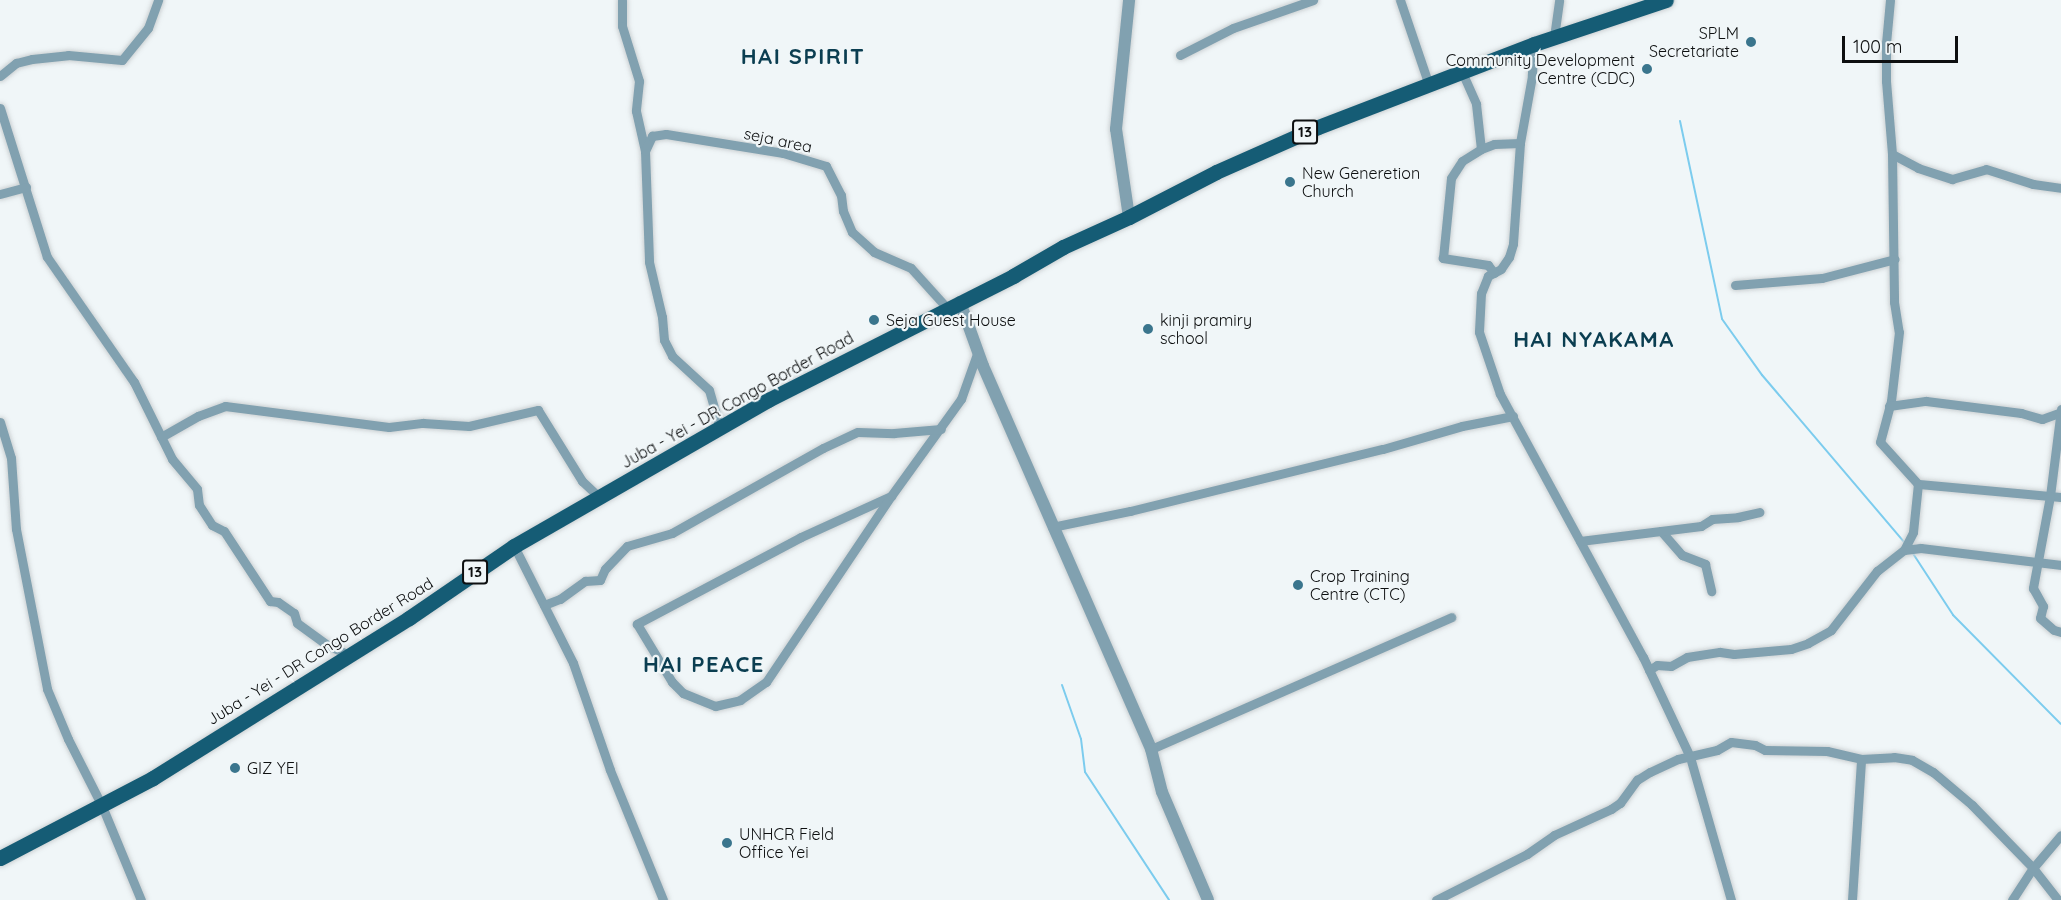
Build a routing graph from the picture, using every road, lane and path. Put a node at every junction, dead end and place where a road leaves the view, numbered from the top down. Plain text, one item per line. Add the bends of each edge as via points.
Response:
1 (158, 0) edge
2 (622, 0) edge
3 (1129, 0) edge
4 (1313, 0) edge
5 (1400, 0) edge
6 (1559, 0) edge
7 (1666, 0) edge
8 (1890, 0) edge
9 (1554, 37) junction
10 (1534, 44) junction
11 (1180, 55) dead end
12 (1462, 72) junction
13 (0, 76) edge
14 (1429, 85) junction
15 (0, 108) edge
16 (1520, 143) junction
17 (1481, 149) junction
18 (645, 151) junction
19 (1892, 154) junction
20 (26, 187) junction
21 (2061, 188) edge
22 (0, 194) edge
23 (1129, 217) junction
24 (1895, 259) junction
25 (1494, 273) junction
26 (1735, 285) dead end
27 (954, 305) junction
28 (978, 351) junction
29 (1889, 406) junction
30 (2061, 411) edge
31 (1513, 416) junction
32 (0, 422) edge
33 (722, 427) junction
34 (941, 429) junction
35 (3, 435) edge
36 (161, 437) junction
37 (1918, 484) junction
38 (891, 496) junction
39 (2050, 496) junction
40 (599, 497) junction
41 (2061, 497) edge
42 (1759, 512) dead end
43 (1052, 526) junction
44 (1661, 531) junction
45 (1580, 541) junction
46 (514, 546) junction
47 (1904, 550) junction
48 (2037, 561) junction
49 (2061, 565) edge
50 (1711, 591) dead end
51 (544, 605) junction
52 (1451, 617) dead end
53 (2061, 632) edge
54 (349, 655) junction
55 (1649, 670) junction
56 (1151, 749) junction
57 (1690, 757) junction
58 (1861, 759) junction
59 (102, 806) junction
60 (2061, 834) edge
61 (0, 858) edge
62 (2033, 868) junction
63 (141, 900) edge
64 (663, 900) edge
65 (1208, 900) edge
66 (1436, 900) edge
67 (1731, 900) edge
68 (1852, 900) edge
69 (2012, 900) edge
70 (2058, 900) edge

1 - 13 street via 148,28 122,60 68,55 32,59 16,63
2 - 18 street via 622,26 639,81 636,111
3 - 23 street via 1116,129
4 - 11 street via 1233,28
5 - 14 street
6 - 9 street
7 - 9 main road, Juba - Yei - DR Congo Border Road / 13
8 - 19 street via 1886,43
9 - 10 main road, Juba - Yei - DR Congo Border Road / 13
10 - 12 main road, Juba - Yei - DR Congo Border Road / 13
10 - 16 street
12 - 14 main road, Juba - Yei - DR Congo Border Road / 13
12 - 17 street via 1476,104
14 - 23 main road, Juba - Yei - DR Congo Border Road / 13 via 1287,140
15 - 20 street
16 - 17 street
16 - 25 street via 1513,244 1509,257
17 - 25 street via 1462,161 1451,178 1441,254 1443,258 1488,265
18 - 27 street, seja area via 652,136 666,134 783,153 826,166 841,195 852,232 874,252 911,268
18 - 33 street via 649,262 664,340 672,356 709,390
19 - 21 street via 1952,179 1986,169
19 - 24 street
20 - 22 street
20 - 36 street via 46,257 134,382
23 - 27 main road, Juba - Yei - DR Congo Border Road / 13
24 - 26 street via 1822,278
24 - 29 street via 1894,302 1899,332
25 - 31 street via 1488,276 1481,293 1479,332 1500,394
27 - 28 street
27 - 33 main road, Juba - Yei - DR Congo Border Road / 13
28 - 34 street via 961,399
28 - 43 street
29 - 30 street via 1926,401 2042,419
29 - 37 street via 1880,442
30 - 39 street
31 - 43 street via 1130,511
31 - 45 street
32 - 35 street
33 - 40 main road, Juba - Yei - DR Congo Border Road / 13
34 - 38 street
34 - 51 street via 858,432 672,533 627,546 600,580 585,581
35 - 59 street via 10,458 16,529 47,689
36 - 40 street via 225,406 389,427 423,423 468,426 538,410 582,481
36 - 54 street via 172,459 197,489 199,506 212,525 224,531 270,601 294,613 297,623 327,645
37 - 39 street
37 - 47 street via 1913,532
38 - 38 street via 766,682 740,700 715,706 683,693 672,682 637,624 765,556
39 - 41 street
39 - 48 street
40 - 46 main road, Juba - Yei - DR Congo Border Road / 13
42 - 44 street
43 - 56 street
44 - 45 street
44 - 50 street via 1682,555 1705,564
45 - 55 street
46 - 51 street
46 - 54 main road, Juba - Yei - DR Congo Border Road / 13
47 - 48 street via 1921,548
47 - 55 street via 1877,571 1831,630 1808,643 1688,657 1671,666 1657,665
48 - 49 street
48 - 53 street via 2033,588 2043,606 2040,618
51 - 64 street via 581,684 610,770
52 - 56 street
54 - 59 main road, Juba - Yei - DR Congo Border Road / 13
55 - 57 street
56 - 65 street via 1162,792
57 - 58 street via 1740,742 1765,750 1827,750
57 - 66 street via 1637,780 1611,809 1554,835 1531,852
57 - 67 street
58 - 62 street via 1912,760 1933,772 1972,805
58 - 68 street
59 - 61 main road, Juba - Yei - DR Congo Border Road / 13
59 - 63 street
60 - 62 street
62 - 69 street
62 - 70 street

